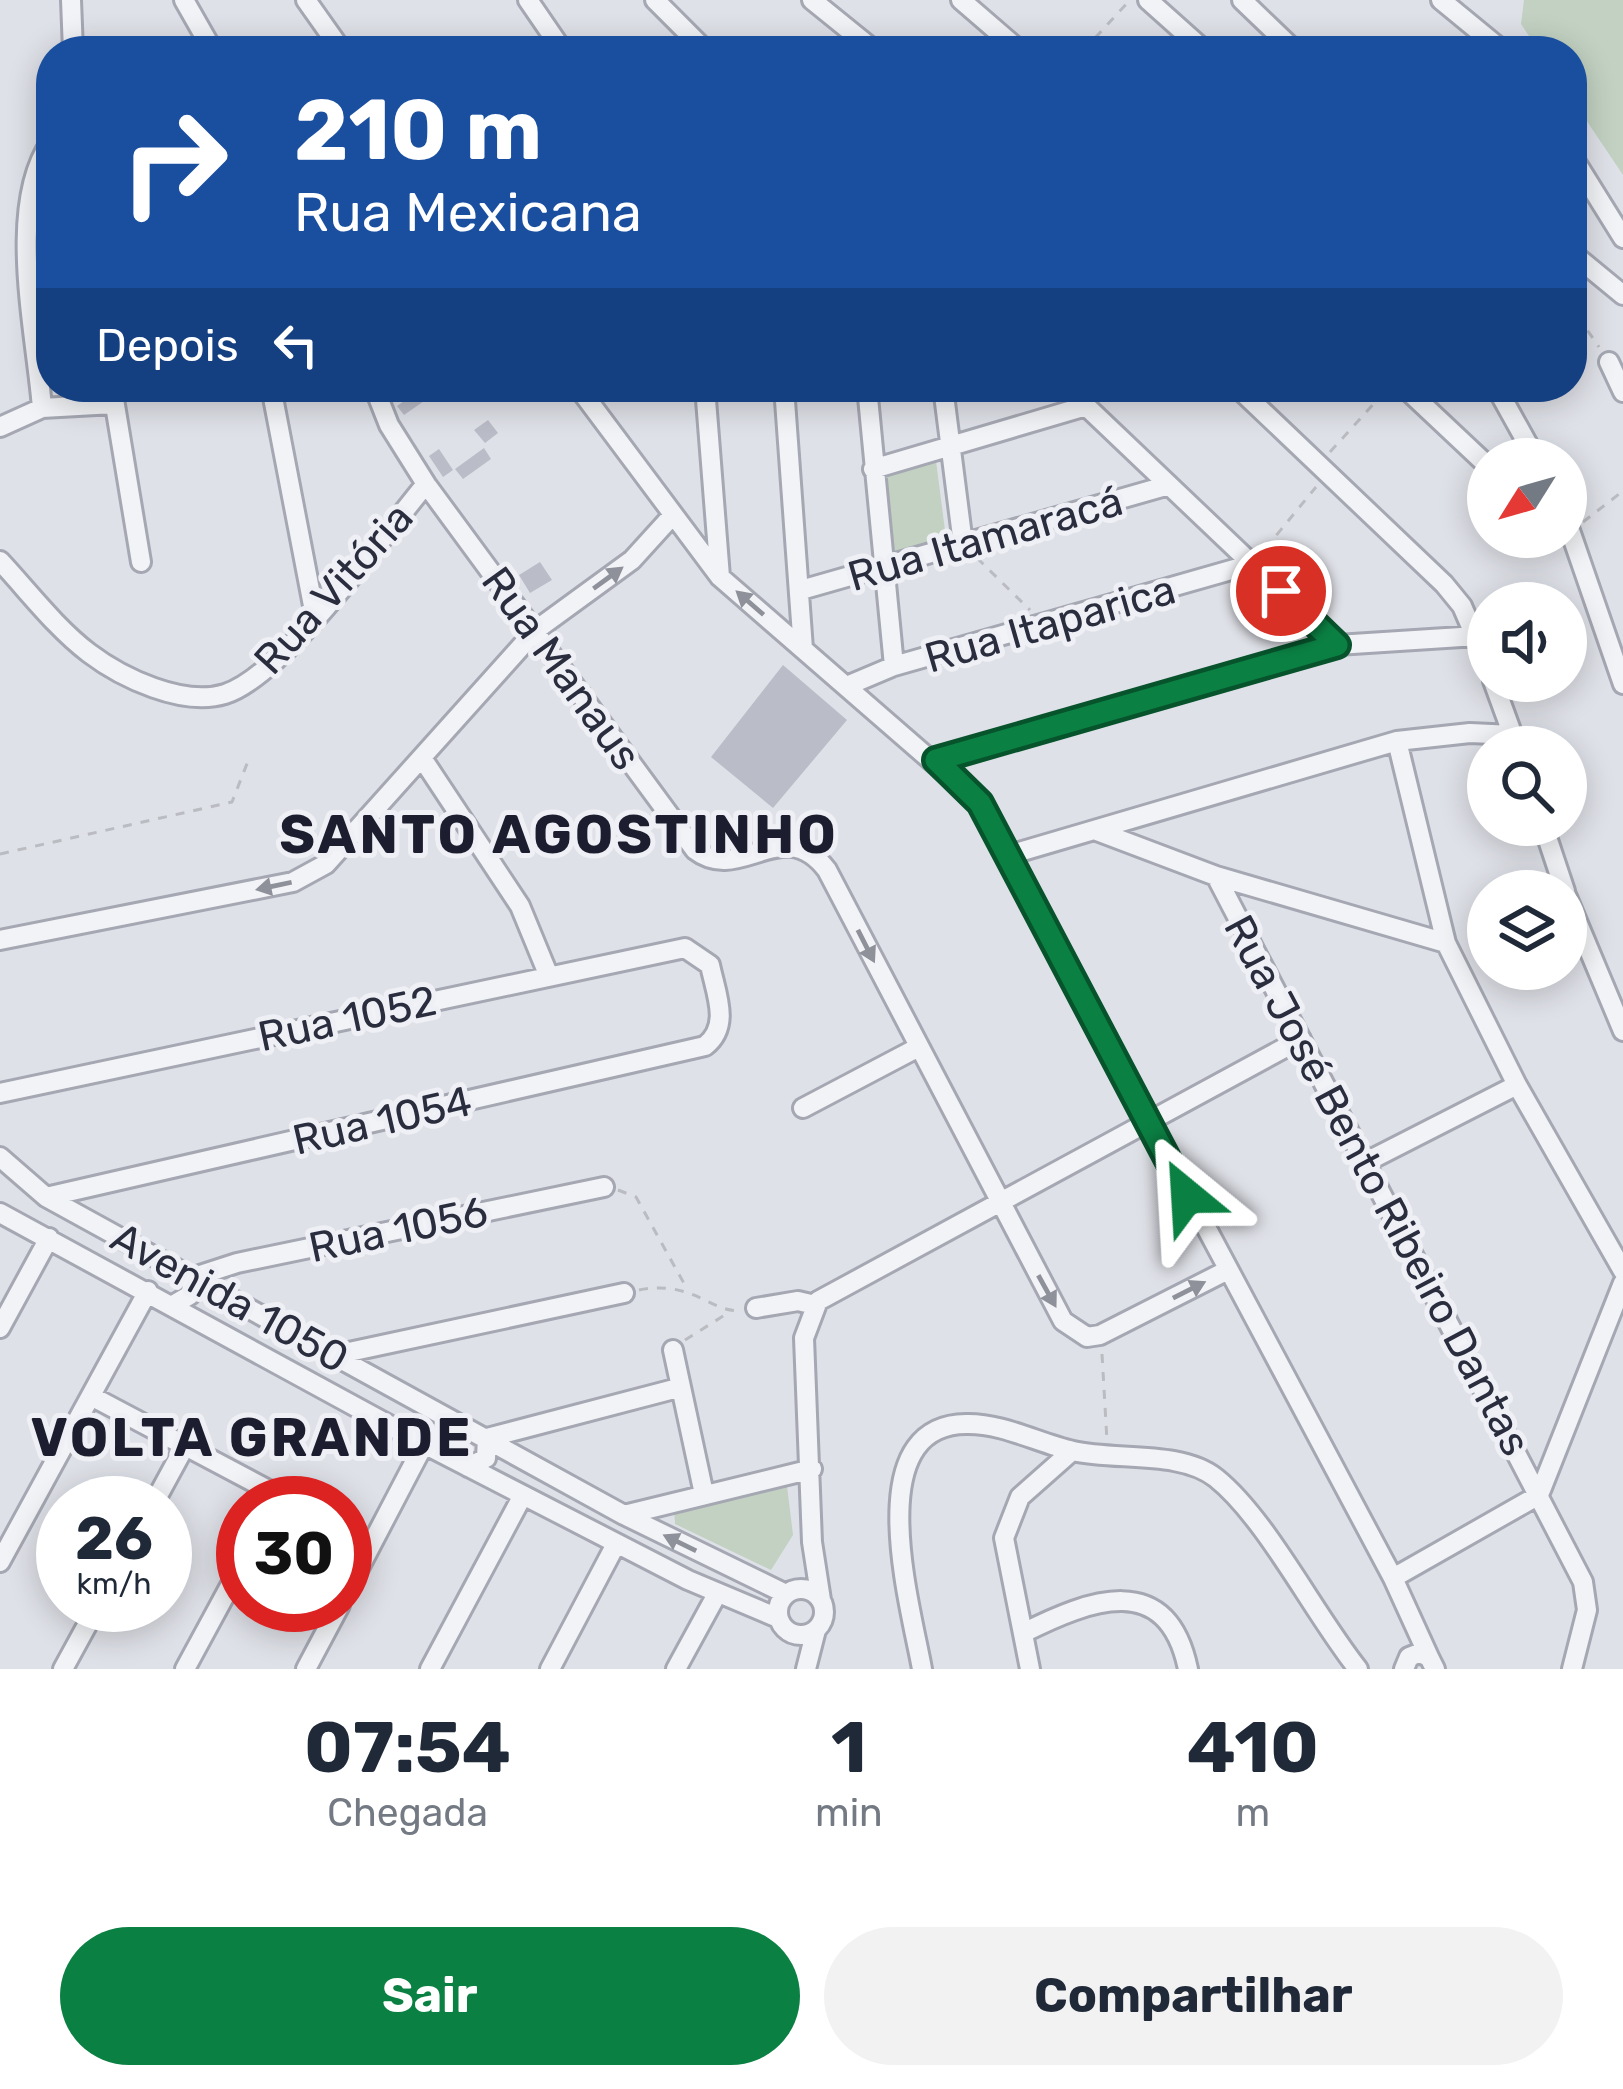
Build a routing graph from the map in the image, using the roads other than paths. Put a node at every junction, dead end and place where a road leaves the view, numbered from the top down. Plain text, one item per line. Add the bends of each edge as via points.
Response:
1 (71, 0) edge
2 (184, 0) edge
3 (306, 0) edge
4 (527, 0) edge
5 (655, 0) edge
6 (814, 0) edge
7 (961, 0) edge
8 (1148, 0) edge
9 (1243, 0) edge
10 (1441, 0) edge
11 (674, 20) junction
12 (73, 36) edge
13 (204, 36) edge
14 (331, 36) edge
15 (552, 36) edge
16 (676, 36) edge
17 (691, 36) edge
18 (856, 36) edge
19 (1003, 36) edge
20 (1188, 36) edge
21 (1280, 36) edge
22 (1485, 36) edge
23 (36, 168) edge
24 (1587, 180) edge
25 (1623, 238) edge
26 (1587, 266) edge
27 (1623, 296) edge
28 (36, 334) edge
29 (1609, 362) road end
30 (1623, 392) edge
31 (42, 402) edge
32 (78, 402) edge
33 (114, 402) edge
34 (274, 402) edge
35 (382, 402) edge
36 (589, 402) edge
37 (706, 402) edge
38 (785, 402) edge
39 (868, 402) edge
40 (944, 402) edge
41 (1082, 402) edge
42 (1254, 402) edge
43 (1420, 402) edge
44 (1505, 402) edge
45 (1086, 406) junction
46 (42, 408) junction
47 (0, 427) edge
48 (1525, 438) edge
49 (1467, 446) edge
50 (947, 450) junction
51 (873, 469) junction
52 (426, 484) junction
53 (1169, 485) junction
54 (672, 516) junction
55 (963, 544) junction
56 (1584, 558) edge
57 (0, 561) edge
58 (141, 562) dead end
59 (1252, 564) junction
60 (885, 570) junction
61 (720, 577) junction
62 (801, 590) junction
63 (315, 616) junction
64 (1467, 620) edge
65 (536, 630) junction
66 (1467, 637) edge
67 (1337, 645) junction
68 (803, 649) junction
69 (894, 666) junction
70 (1623, 684) edge
71 (849, 685) junction
72 (1467, 733) edge
73 (1397, 741) junction
74 (422, 758) junction
75 (936, 760) junction
76 (1096, 831) junction
77 (1009, 855) junction
78 (1216, 875) junction
79 (0, 940) edge
80 (1446, 943) junction
81 (1587, 945) edge
82 (548, 974) junction
83 (1623, 1031) edge
84 (716, 1038) joint
85 (1301, 1039) junction
86 (917, 1048) junction
87 (1517, 1085) junction
88 (0, 1093) edge
89 (802, 1108) dead end
90 (1148, 1120) junction
91 (0, 1157) edge
92 (1366, 1162) junction
93 (604, 1187) road end
94 (46, 1197) junction
95 (996, 1201) junction
96 (0, 1213) edge
97 (49, 1238) junction
98 (1226, 1270) junction
99 (1623, 1271) edge
100 (194, 1277) junction
101 (1623, 1283) edge
102 (148, 1291) junction
103 (624, 1293) road end
104 (226, 1296) junction
105 (173, 1305) junction
106 (815, 1306) junction
107 (755, 1308) road end
108 (211, 1326) junction
109 (0, 1328) edge
110 (673, 1350) road end
111 (335, 1354) junction
112 (678, 1388) junction
113 (91, 1396) junction
114 (488, 1438) junction
115 (424, 1444) junction
116 (185, 1446) junction
117 (1072, 1450) junction
118 (521, 1456) junction
119 (468, 1467) junction
120 (812, 1469) junction
121 (169, 1476) edge
122 (239, 1476) edge
123 (504, 1486) junction
124 (704, 1494) junction
125 (1540, 1495) junction
126 (523, 1496) junction
127 (624, 1515) junction
128 (812, 1542) junction
129 (372, 1543) edge
130 (616, 1544) junction
131 (0, 1562) edge
132 (1393, 1578) junction
133 (789, 1592) junction
134 (717, 1594) junction
135 (821, 1600) junction
136 (216, 1612) edge
137 (778, 1618) junction
138 (83, 1632) edge
139 (326, 1632) edge
140 (806, 1633) junction
141 (1023, 1633) junction
142 (1426, 1664) edge
143 (63, 1669) edge
144 (185, 1669) edge
145 (306, 1669) edge
146 (430, 1669) edge
147 (550, 1669) edge
148 (676, 1669) edge
149 (796, 1669) edge
150 (806, 1669) edge
151 (922, 1669) edge
152 (1030, 1669) edge
153 (1188, 1669) edge
154 (1358, 1669) edge
155 (1572, 1669) edge

1 - 12 street
2 - 13 street
3 - 14 street
4 - 15 street
5 - 11 street
6 - 18 street
7 - 19 street
8 - 20 street
9 - 21 street
10 - 22 street
11 - 16 street
11 - 17 street
23 - 28 street via 26,211
24 - 25 street
26 - 27 street
29 - 30 street
31 - 46 street
32 - 46 street
33 - 58 street
34 - 63 street
35 - 52 street, Rua Manaus
36 - 54 street
37 - 61 street
38 - 62 street
39 - 51 street
40 - 50 street
41 - 45 street
42 - 64 street via 1444,584
43 - 49 street
44 - 48 street
45 - 50 street
45 - 53 street
46 - 47 street
50 - 51 street
50 - 55 street
51 - 60 street
52 - 63 street, Rua Vitória
52 - 65 street, Rua Manaus
53 - 55 street, Rua Itamaracá
53 - 59 street
54 - 61 street
65 -> 54 street via 632,560
55 - 60 street, Rua Itamaracá
56 - 70 street
57 - 63 street, Rua Vitória via 88,653 178,694 228,694
59 - 67 street
59 - 69 street, Rua Itaparica
60 - 62 street, Rua Itamaracá
60 - 69 street
68 -> 61 street
62 - 68 street
65 - 74 street
65 -> 86 street, Rua Manaus via 695,850 723,861 790,844 805,847 827,870
66 - 67 street
67 - 75 street
68 - 71 street
69 - 71 street, Rua Itaparica
71 - 75 street
72 - 73 street
73 - 76 street
73 - 80 street
74 -> 79 street via 351,841 293,882
74 - 82 street via 520,906
75 - 77 street via 980,803
76 - 77 street
76 - 78 street
77 - 90 street
78 - 80 street
78 - 85 street, Rua José Bento Ribeiro Dantas
80 - 87 street
81 - 83 street
82 - 84 street, Rua 1052 via 696,951 710,965 721,1020
82 - 88 street, Rua 1052
84 - 94 street, Rua 1054
85 - 90 street
85 - 92 street, Rua José Bento Ribeiro Dantas
86 - 89 street
86 - 95 street
87 - 92 street
87 - 99 street
90 - 95 street
90 - 98 street
91 - 94 street, Avenida 1050
92 - 125 street, Rua José Bento Ribeiro Dantas
93 - 100 street, Rua 1056
94 - 100 street, Avenida 1050
95 -> 98 street via 1063,1321 1087,1337
95 - 106 street
96 - 97 street, Avenida 1050
97 - 102 street, Avenida 1050
97 - 109 street
98 - 132 street
100 - 104 street, Avenida 1050
100 - 105 street via 190,1295
101 - 125 street
102 - 105 street, Avenida 1050
102 - 113 street
103 - 111 street
104 - 108 street via 212,1309
104 - 111 street, Avenida 1050
105 - 108 street, Avenida 1050
106 - 107 street
106 - 120 street via 804,1338
108 - 115 street, Avenida 1050
110 - 112 street
111 - 114 street, Avenida 1050
112 - 114 street
112 - 124 street
113 - 116 street
113 - 131 street
114 - 118 street, Avenida 1050
114 - 119 street via 486,1458
115 - 119 street, Avenida 1050
115 - 129 street
116 - 121 street
116 - 122 street
117 - 141 street via 1010,1514 1004,1538
117 - 151 street via 964,1423 923,1438 901,1473 898,1521
117 - 154 street via 1187,1465 1221,1482
118 - 123 street via 507,1463
118 - 127 street, Avenida 1050
119 - 123 street, Avenida 1050
120 - 124 street
120 - 128 street
123 - 126 street, Avenida 1050
124 - 127 street
125 - 132 street
125 - 155 street, Rua José Bento Ribeiro Dantas via 1583,1582 1587,1610
126 - 130 street, Avenida 1050
126 - 146 street
133 -> 127 street, Avenida 1050
128 - 133 street
128 - 135 street
130 - 134 street, Avenida 1050
130 - 147 street
132 - 142 street
133 - 135 street via 809,1590
133 - 137 street
134 - 137 street, Avenida 1050
134 - 148 street
135 - 140 street via 824,1613
136 - 144 street
137 - 140 street
138 - 143 street
139 - 145 street
140 - 149 street
140 - 150 street
141 - 152 street
141 - 153 street via 1087,1604 1124,1599 1155,1608 1172,1626

